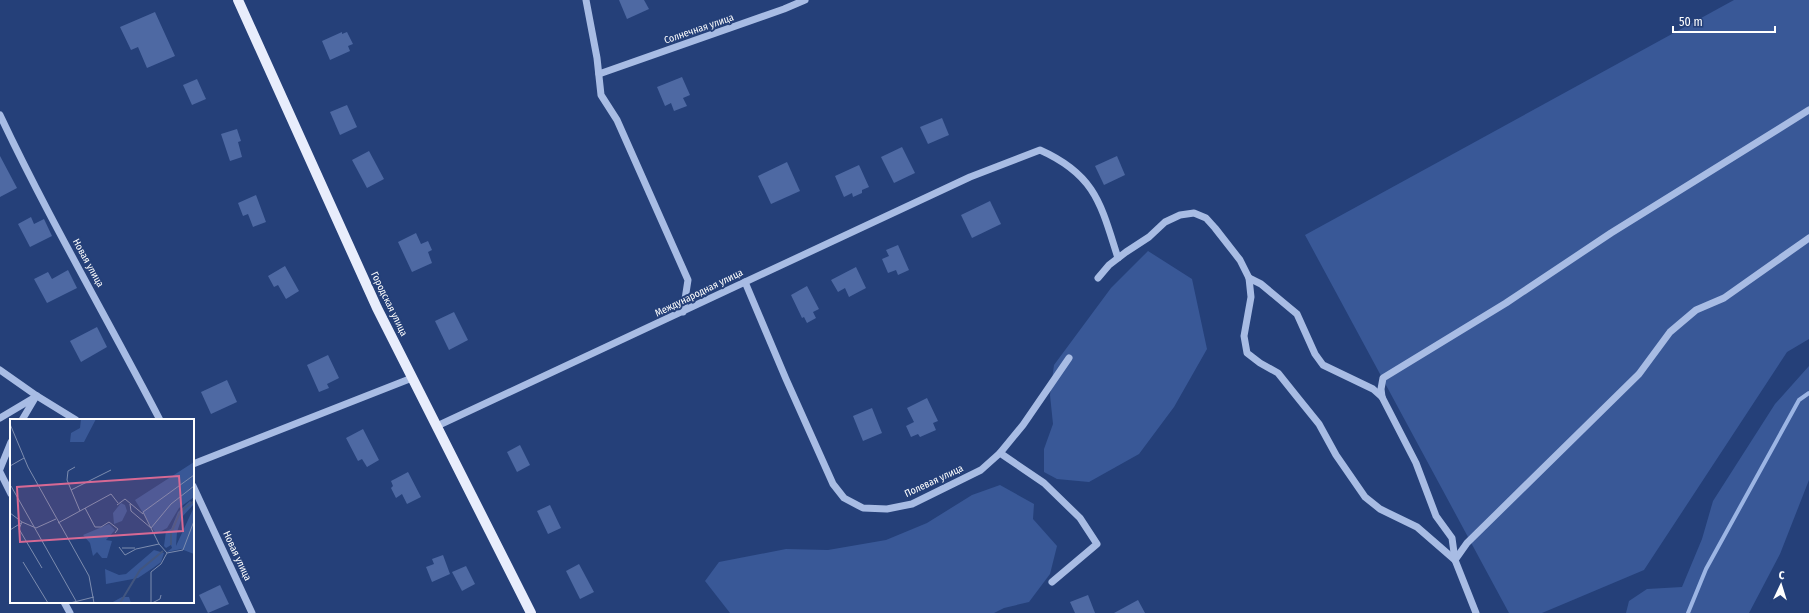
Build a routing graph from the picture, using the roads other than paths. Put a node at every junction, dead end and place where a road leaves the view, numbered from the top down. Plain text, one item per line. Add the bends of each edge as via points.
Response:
1 (238, 0) edge
2 (586, 0) edge
3 (805, 0) edge
4 (599, 74) junction
5 (1809, 110) edge
6 (0, 115) edge
7 (1809, 238) edge
8 (1118, 258) junction
9 (1098, 278) dead end
10 (1249, 278) junction
11 (745, 282) junction
12 (683, 312) junction
13 (1069, 358) dead end
14 (0, 370) edge
15 (412, 378) junction
16 (37, 396) junction
17 (1382, 397) junction
18 (0, 418) edge
19 (23, 419) edge
20 (74, 419) edge
21 (159, 419) edge
22 (437, 426) junction
23 (10, 445) edge
24 (1000, 453) junction
25 (194, 464) edge
26 (0, 470) edge
27 (194, 488) edge
28 (10, 492) edge
29 (1456, 560) junction
30 (1052, 582) dead end
31 (65, 603) edge
32 (70, 613) edge
33 (252, 613) edge
34 (531, 613) edge
35 (1476, 613) edge

1 - 15 main road, Городская улица via 377,308
2 - 4 street
3 - 4 street, Солнечная улица
4 - 12 street via 602,95 617,120 688,280
5 - 17 street via 1611,233 1506,303 1383,378
6 - 21 street, Новая улица via 28,175
7 - 29 street via 1724,298 1696,310 1670,332 1639,374 1467,543
8 - 9 street
8 - 10 street via 1149,237 1165,222 1180,214 1194,213 1206,218 1215,228 1240,260
8 - 11 street, Международная улица via 1105,214 1085,180 1066,164 1040,150 970,177
10 - 17 street via 1261,284 1297,314 1315,354 1323,365 1373,389
10 - 29 street via 1251,297 1244,336 1247,353 1278,373 1319,424 1336,455 1365,497 1380,509 1418,527
11 - 12 street, Международная улица
11 - 24 street, Полевая улица via 830,477 844,498 863,508 887,509 912,504 981,470
12 - 22 street, Международная улица
13 - 24 street, Полевая улица
14 - 16 street
15 - 22 main road, Городская улица
15 - 25 street
16 - 18 street
16 - 19 street
16 - 20 street
17 - 29 street via 1416,463 1436,516 1452,538
22 - 34 main road, Городская улица
23 - 26 street
24 - 30 street via 1044,483 1080,518 1098,544
26 - 28 street
27 - 33 street, Новая улица
29 - 35 street
31 - 32 street

